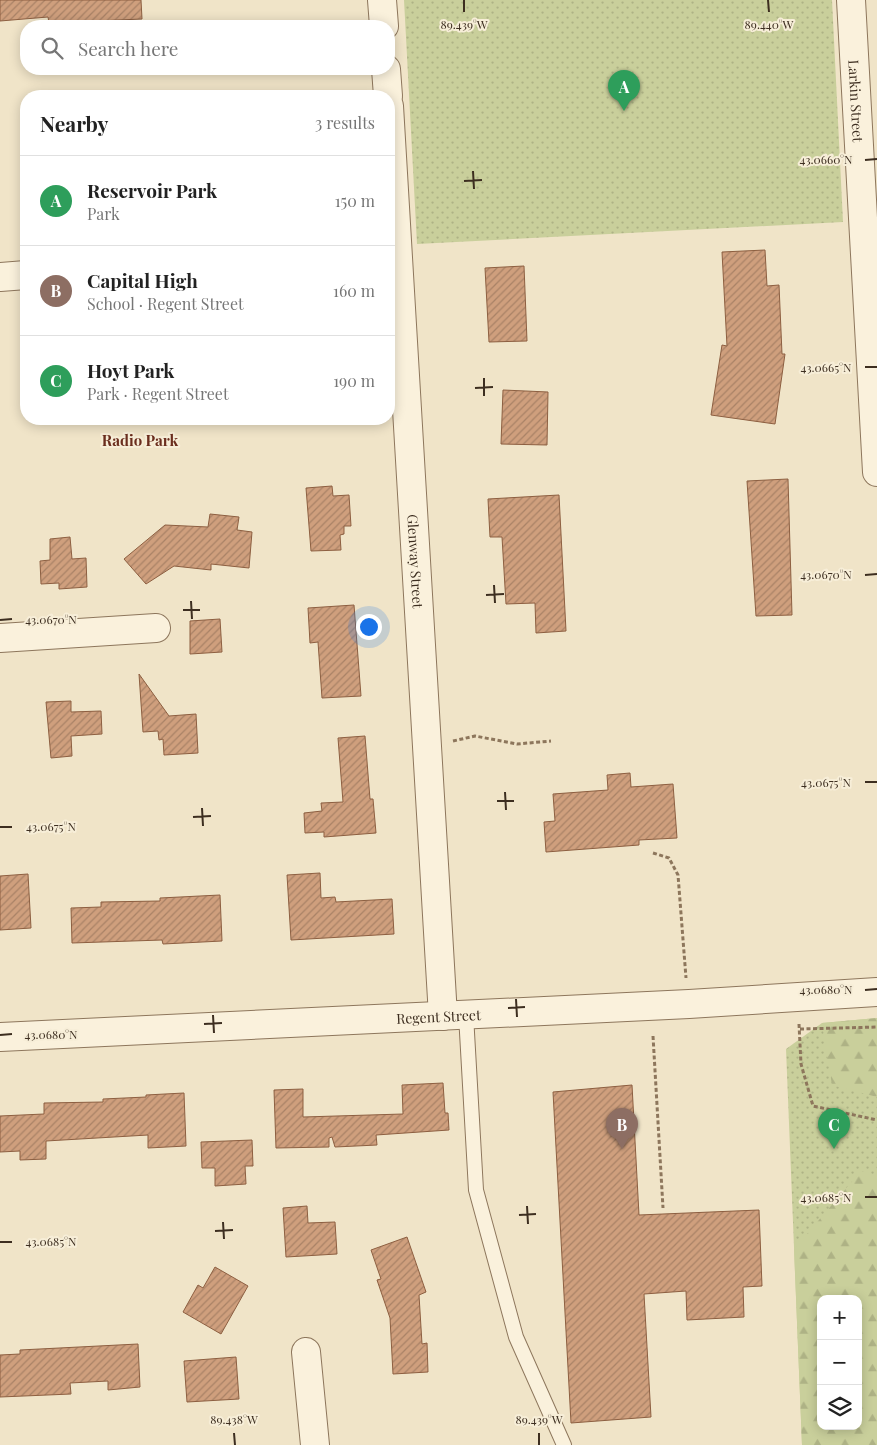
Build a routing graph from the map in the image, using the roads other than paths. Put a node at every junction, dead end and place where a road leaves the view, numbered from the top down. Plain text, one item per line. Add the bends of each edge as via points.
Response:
1 (382, 0) edge
2 (851, 0) edge
3 (384, 20) edge
4 (386, 75) edge
5 (388, 90) edge
6 (20, 275) edge
7 (0, 276) edge
8 (395, 282) edge
9 (872, 294) edge
10 (877, 472) edge
11 (156, 628) dead end
12 (0, 638) edge
13 (877, 992) edge
14 (454, 1016) junction
15 (0, 1037) edge
16 (306, 1352) dead end
17 (315, 1445) edge
18 (564, 1445) edge

1 - 3 street
2 - 9 street, Larkin Street
4 - 5 street
6 - 7 street
8 - 14 street, Glenway Street via 428,749
9 - 10 street, Larkin Street
11 - 12 street
13 - 14 street, Regent Street
14 - 15 street, Regent Street
14 - 18 lane via 476,1190 516,1338
16 - 17 street

